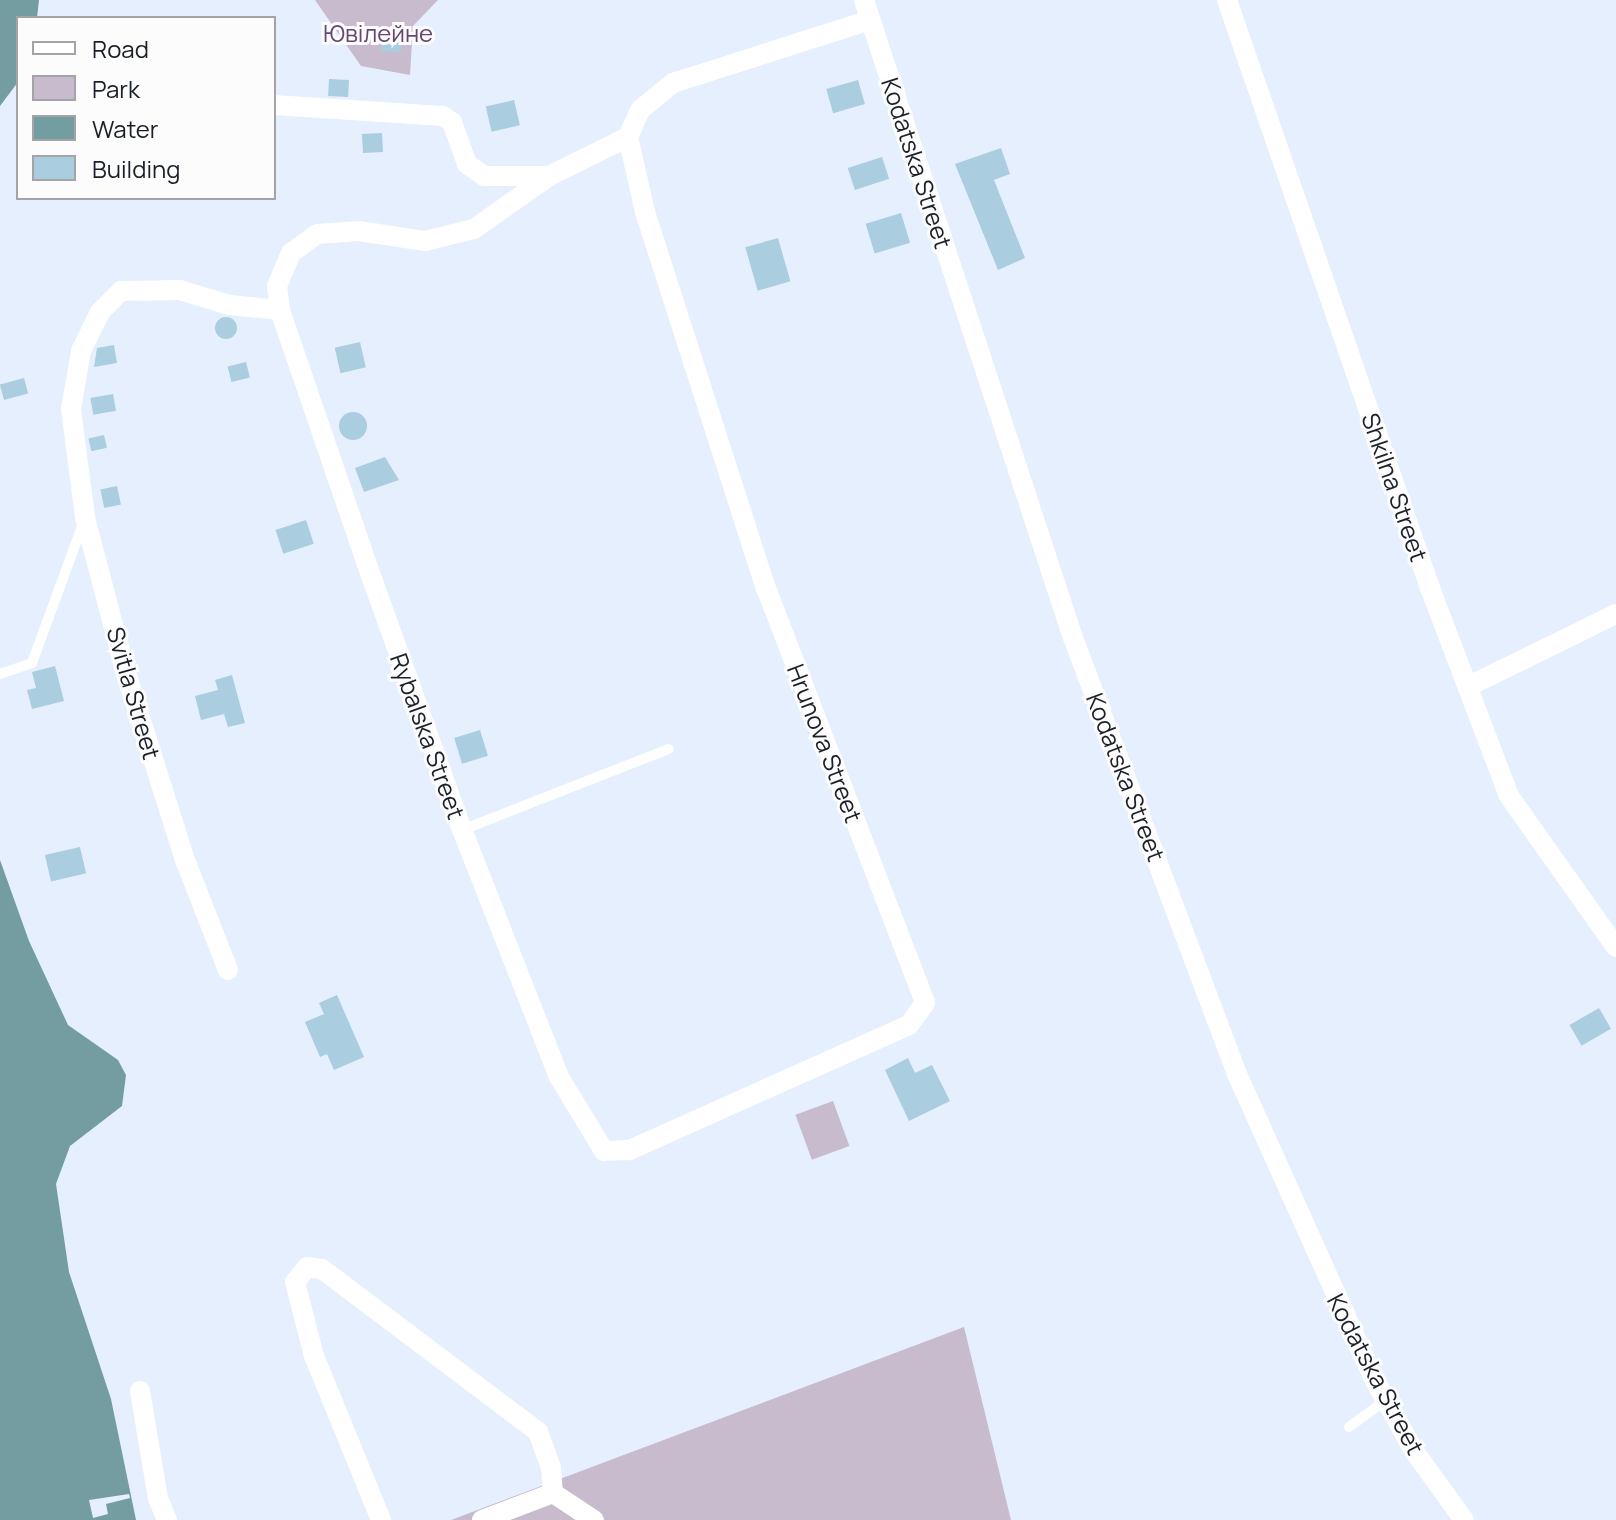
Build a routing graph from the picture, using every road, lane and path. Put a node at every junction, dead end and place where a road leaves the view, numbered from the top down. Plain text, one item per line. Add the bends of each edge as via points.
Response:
1 (864, 0) edge
2 (1227, 0) edge
3 (870, 20) junction
4 (276, 105) edge
5 (628, 137) junction
6 (549, 176) junction
7 (280, 310) junction
8 (85, 517) junction
9 (1616, 614) edge
10 (0, 674) edge
11 (1471, 685) junction
12 (669, 749) dead end
13 (462, 830) junction
14 (1616, 947) edge
15 (228, 970) dead end
16 (604, 1151) joint
17 (140, 1391) dead end
18 (1386, 1400) junction
19 (1349, 1427) dead end
20 (553, 1493) junction
21 (167, 1520) edge
22 (381, 1520) edge
23 (482, 1520) edge
24 (594, 1520) edge
25 (1464, 1520) edge

1 - 3 street, Kodatska Street
2 - 11 street, Shkilna Street via 1430,588
3 - 5 street via 673,83 640,110
3 - 18 street, Kodatska Street via 1072,635 1237,1074
4 - 6 street via 443,116 452,122 467,164 484,176
5 - 6 street
5 - 16 street, Hrunova Street via 645,212 766,588 925,1003 909,1025 629,1150
6 - 7 street, Rybalska Street via 462,232 425,241 359,231 317,234 302,241 277,286
7 - 8 street, Svitla Street via 229,305 180,290 121,291 100,312 81,351 71,409
7 - 13 street, Rybalska Street
8 - 10 lane via 32,663
8 - 15 street, Svitla Street via 165,800
9 - 11 street
11 - 14 street, Shkilna Street via 1509,796
12 - 13 lane
13 - 16 street, Rybalska Street via 559,1077
17 - 21 street via 158,1498
18 - 19 lane
18 - 25 street, Kodatska Street via 1414,1451
20 - 22 street via 551,1467 538,1432 322,1269 307,1267 295,1282 314,1356
20 - 23 street
20 - 24 street

